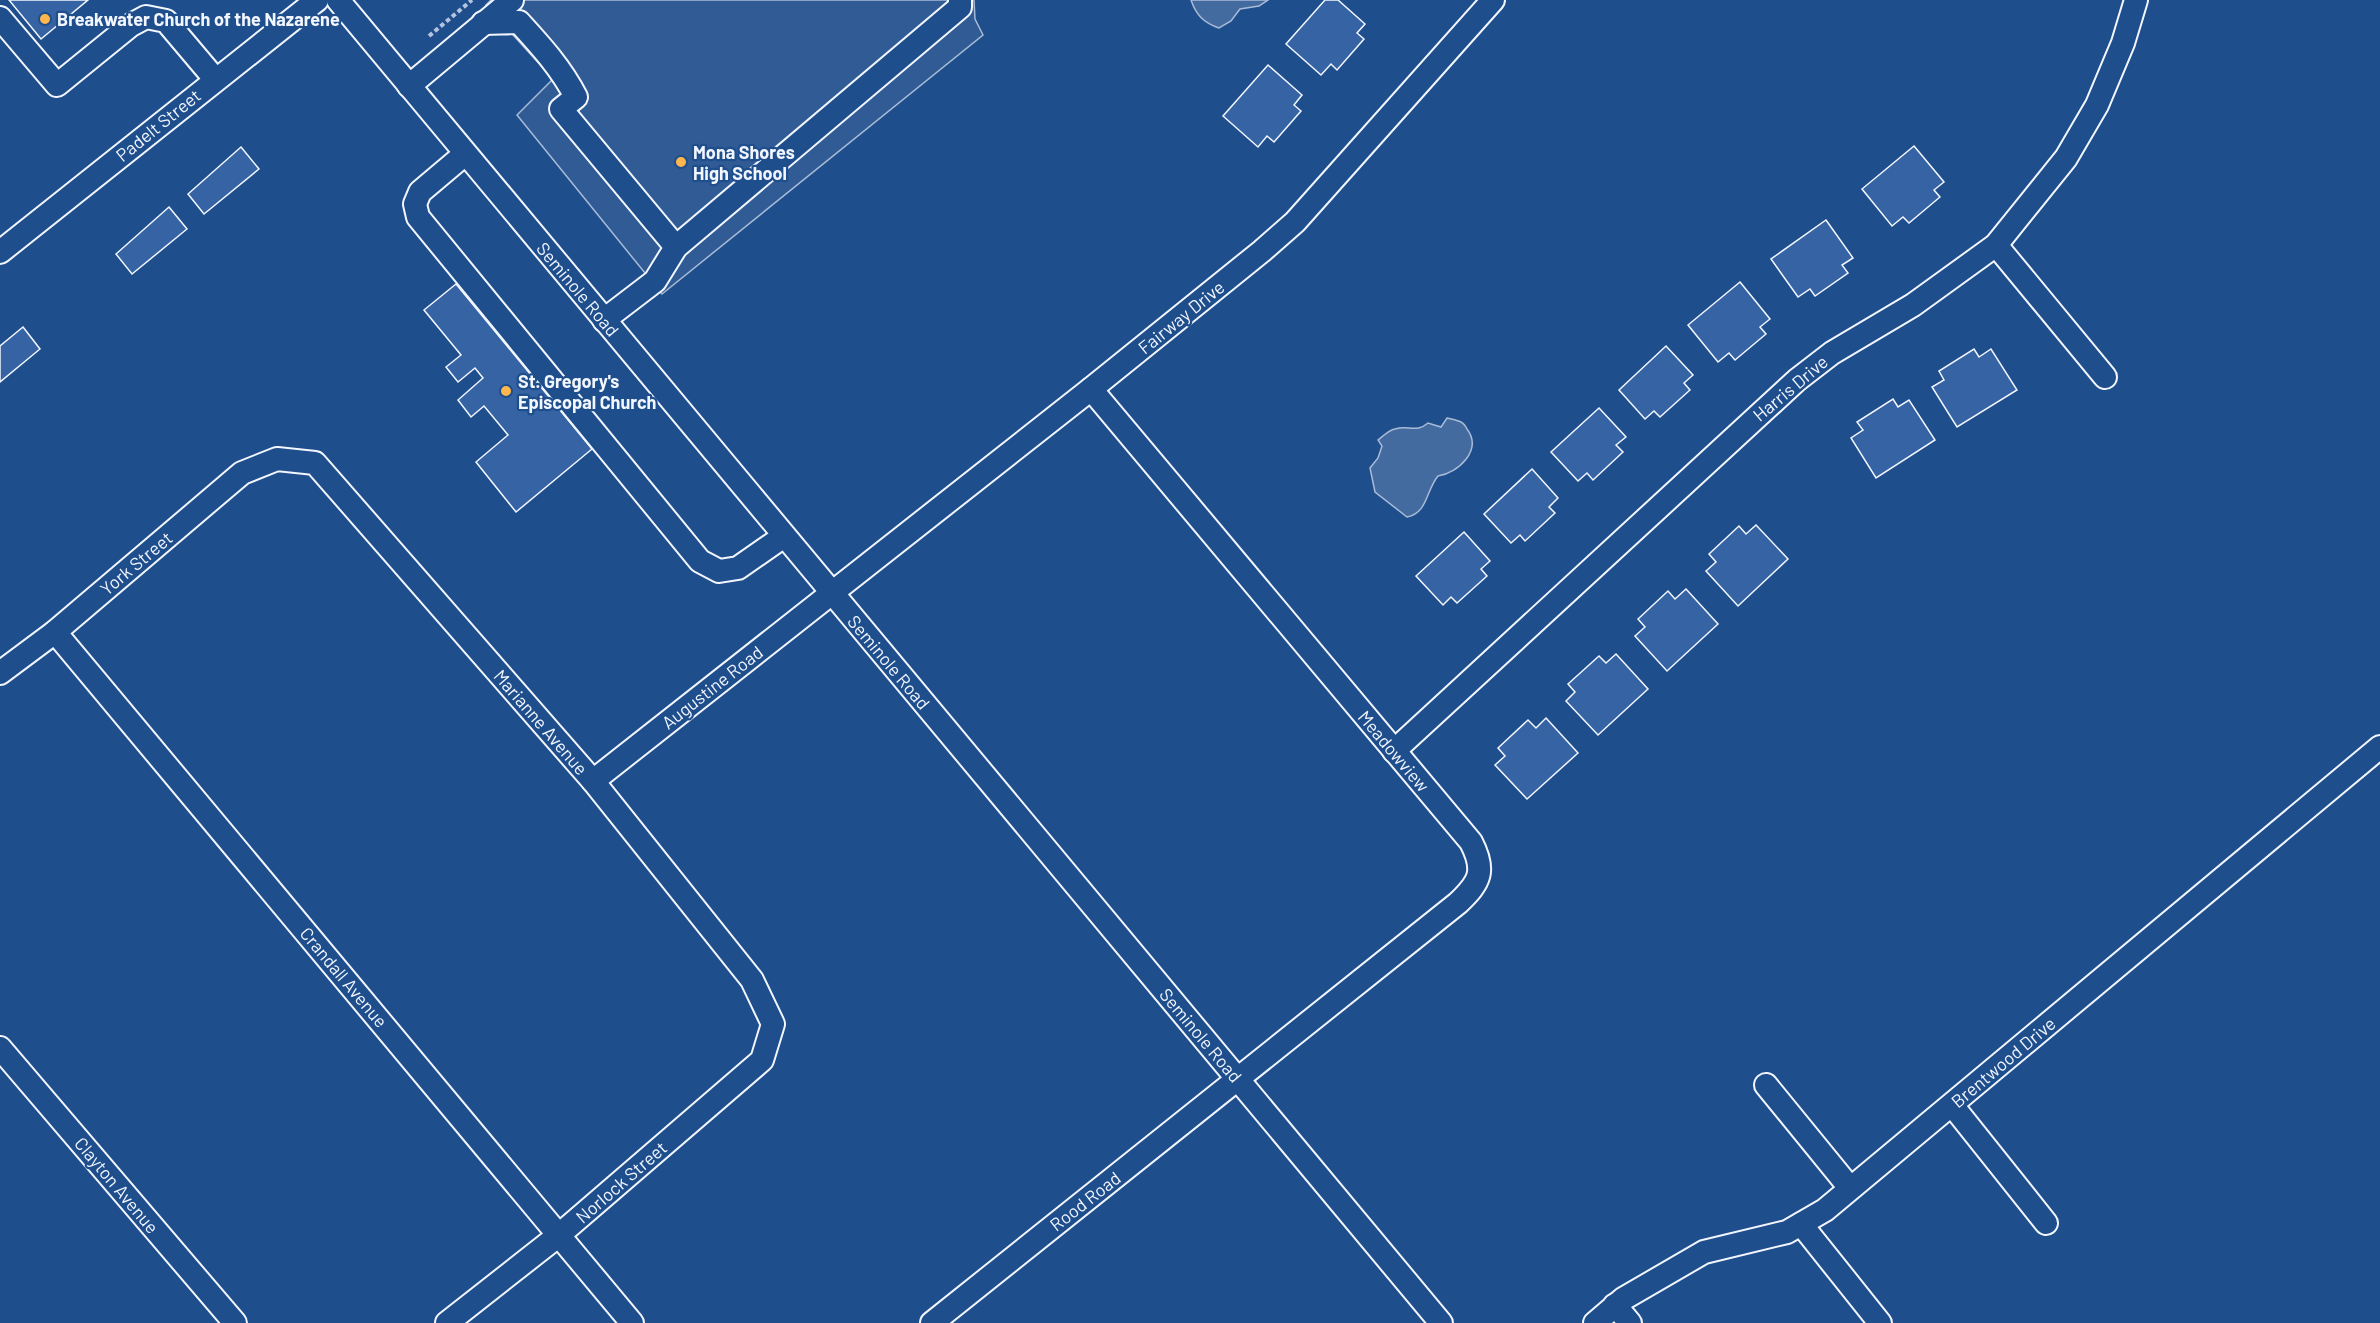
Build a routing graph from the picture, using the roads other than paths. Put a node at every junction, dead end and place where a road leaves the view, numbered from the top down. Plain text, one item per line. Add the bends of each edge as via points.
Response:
1 (316, 0) edge
2 (338, 0) edge
3 (512, 0) edge
4 (960, 0) edge
5 (1492, 0) edge
6 (2136, 0) edge
7 (0, 18) edge
8 (483, 23) junction
9 (215, 79) junction
10 (409, 86) junction
11 (465, 154) junction
12 (1996, 244) junction
13 (676, 247) junction
14 (0, 252) edge
15 (604, 320) junction
16 (2106, 377) dead end
17 (1091, 389) junction
18 (276, 459) joint
19 (784, 536) junction
20 (832, 594) junction
21 (55, 632) junction
22 (0, 673) edge
23 (2380, 747) edge
24 (1394, 751) junction
25 (593, 781) junction
26 (773, 1024) joint
27 (0, 1048) edge
28 (1239, 1079) junction
29 (1766, 1085) dead end
30 (1952, 1105) junction
31 (1851, 1188) junction
32 (2046, 1223) dead end
33 (1800, 1224) junction
34 (559, 1235) junction
35 (1615, 1305) junction
36 (235, 1323) edge
37 (447, 1323) edge
38 (632, 1323) edge
39 (932, 1323) edge
40 (1441, 1323) edge
41 (1595, 1323) edge
42 (1630, 1323) edge
43 (1880, 1323) edge

1 - 9 street, Padelt Street
2 - 10 street, Seminole Road
3 - 8 street
4 - 13 street via 960,7
5 - 17 street, Fairway Drive via 1295,222
6 - 12 street, Harris Drive via 2123,44 2097,105 2066,158
7 - 9 street via 57,85 146,17 166,21
8 - 10 street
8 - 13 street via 519,22 543,49 564,74 576,97 561,109
9 - 14 street, Padelt Street
10 - 11 street, Seminole Road
11 - 15 street, Seminole Road
11 - 19 street via 420,192 415,204 418,217 700,561 719,571 738,568
12 - 16 street
12 - 24 street, Harris Drive via 1913,305 1832,353 1797,380
13 - 15 street via 655,281
15 - 19 street, Seminole Road
17 - 20 street, Fairway Drive
17 - 24 street, Meadowview
18 - 21 street, York Street via 242,473
18 - 25 street, Marianne Avenue via 315,463
19 - 20 street, Seminole Road
20 - 25 street, Augustine Road
20 - 28 street, Seminole Road
21 - 22 street, York Street
21 - 34 street, Crandall Avenue
23 - 30 street, Brentwood Drive
24 - 28 street, Meadowview via 1471,843 1481,866 1479,877 1472,891 1458,903
25 - 26 street, Marianne Avenue via 752,980
26 - 34 street, Norlock Street via 762,1060
27 - 36 street, Clayton Avenue
28 - 39 street, Rood Road
28 - 40 street, Seminole Road
29 - 31 street
30 - 31 street, Brentwood Drive
30 - 32 street
31 - 33 street, Brentwood Drive
33 - 35 street, Brentwood Drive via 1787,1232 1704,1252
33 - 43 street
34 - 37 street, Norlock Street
34 - 38 street, Crandall Avenue
35 - 41 street, Brentwood Drive
35 - 42 street

